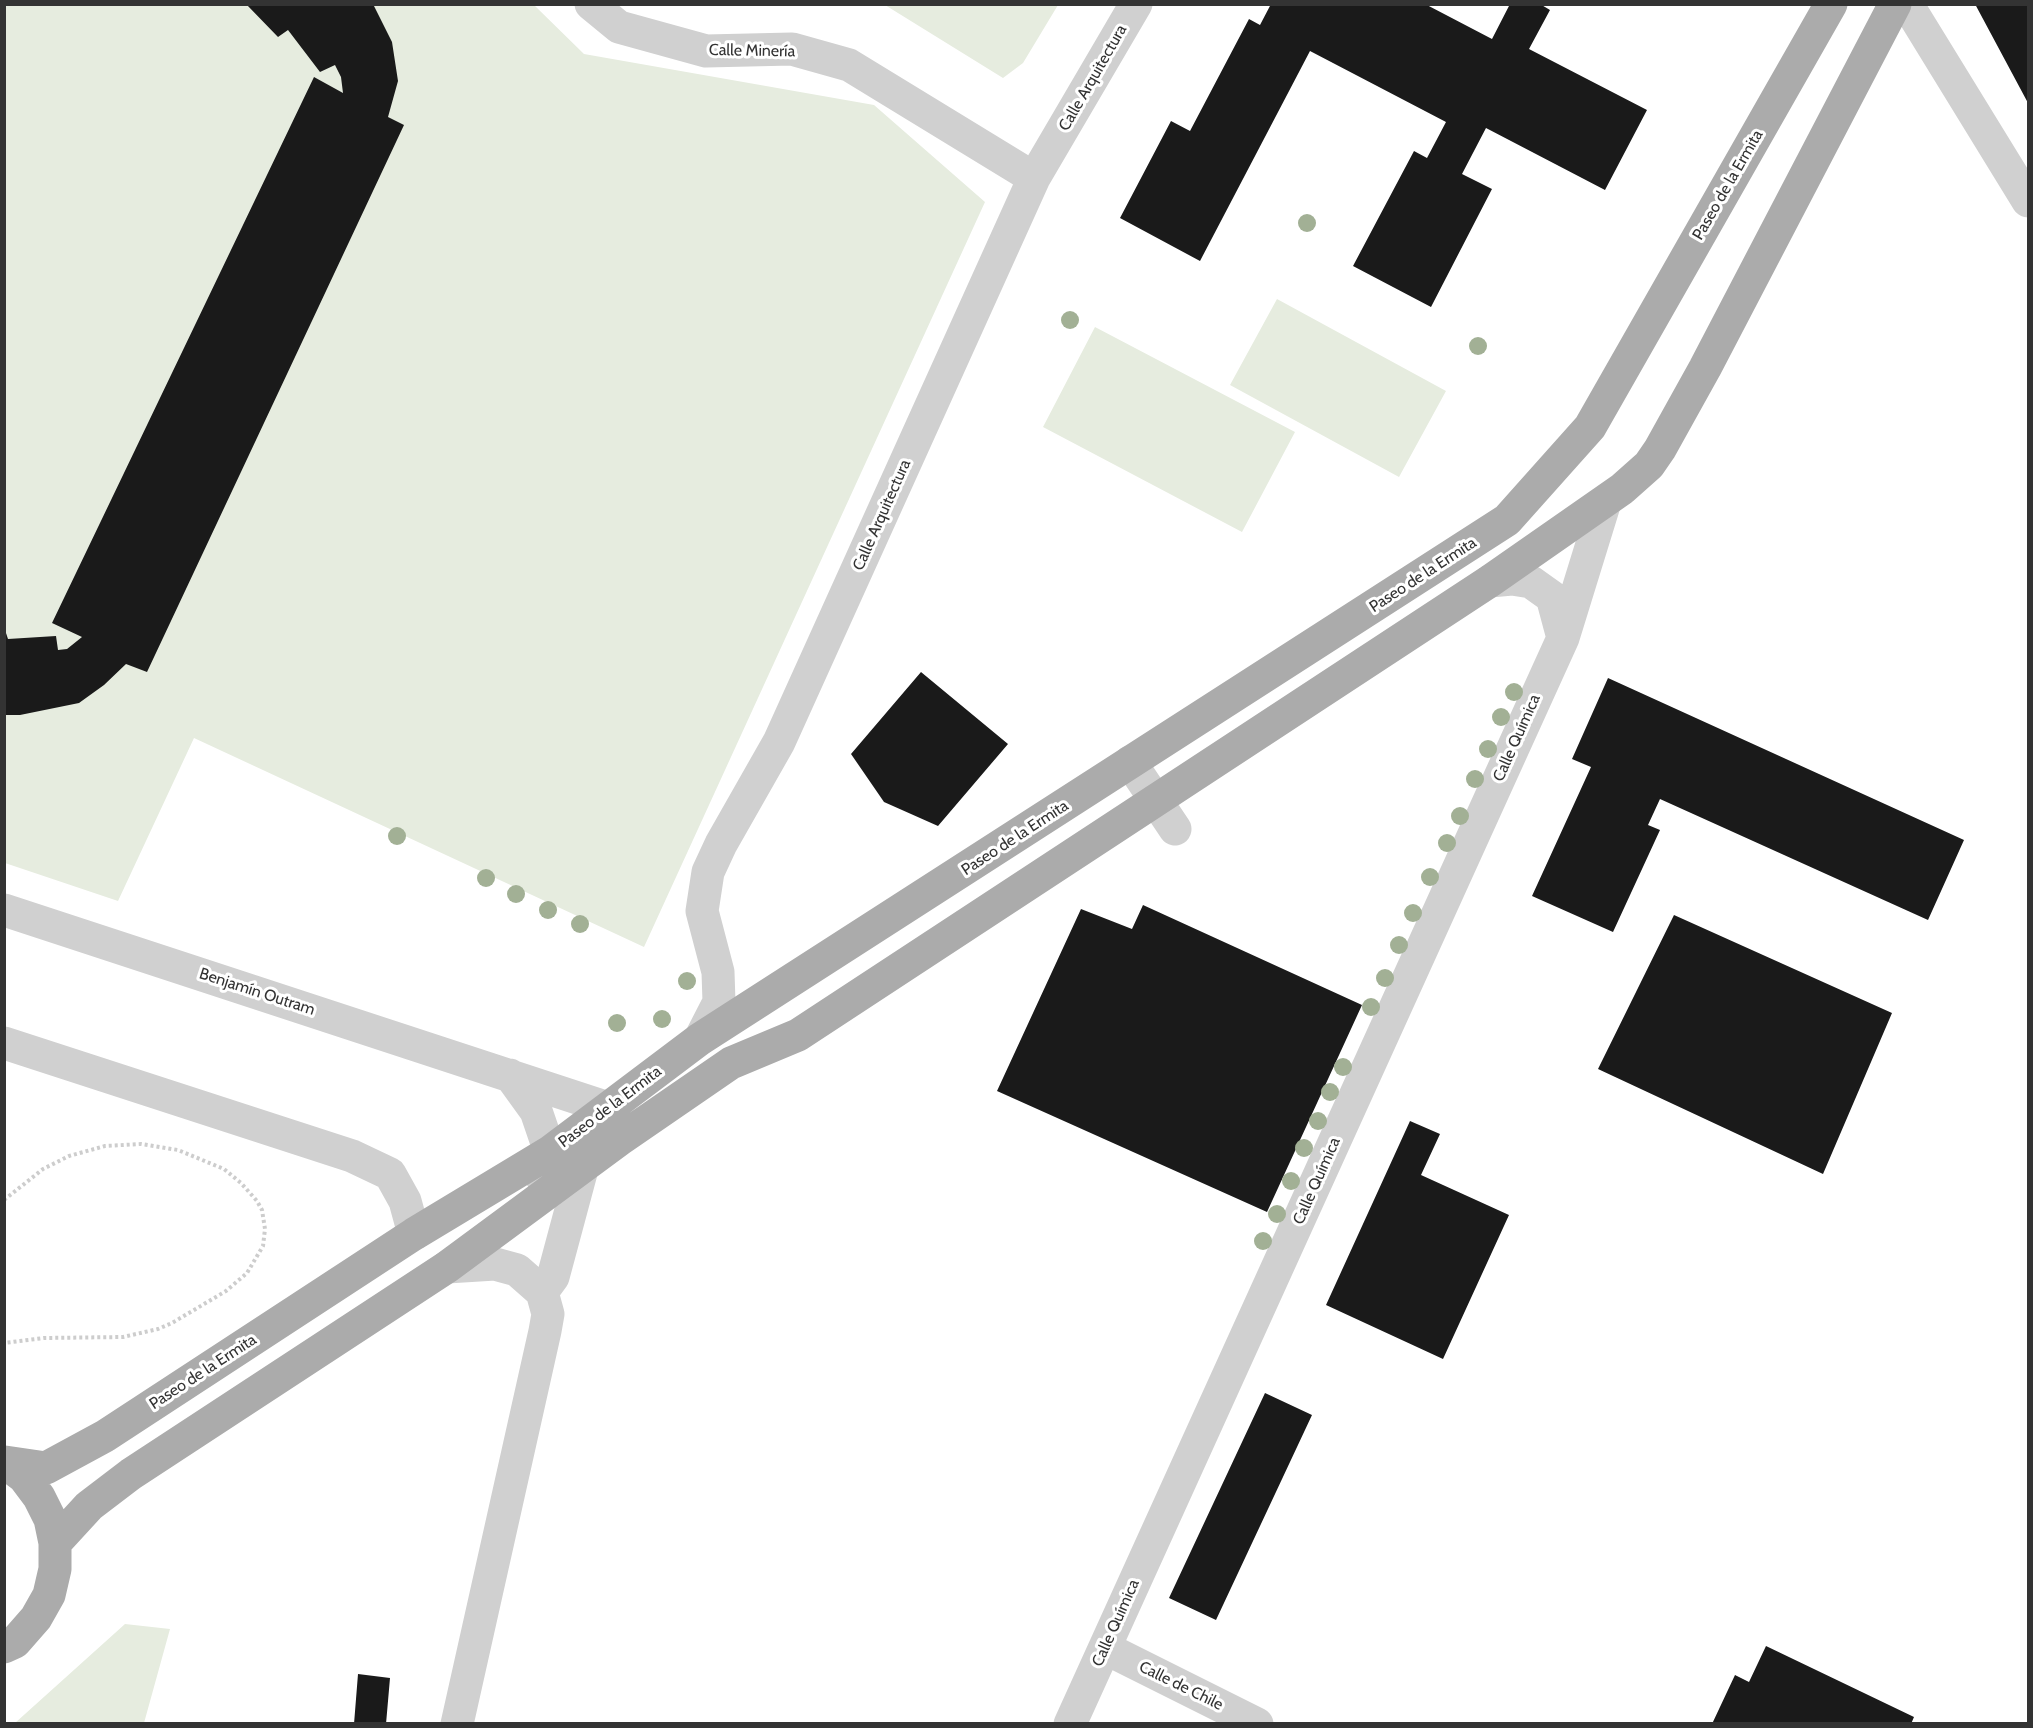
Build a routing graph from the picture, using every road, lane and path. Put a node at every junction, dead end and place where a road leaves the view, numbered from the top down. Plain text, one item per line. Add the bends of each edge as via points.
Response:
1 (591, 4) edge
2 (1136, 4) edge
3 (1831, 4) edge
4 (1895, 4) edge
5 (1907, 4) edge
6 (1034, 178) junction
7 (2028, 201) edge
8 (1605, 502) junction
9 (1490, 582) junction
10 (1563, 638) junction
11 (1130, 762) junction
12 (1155, 800) junction
13 (1175, 829) dead end
14 (4, 910) edge
15 (700, 1039) junction
16 (4, 1043) edge
17 (510, 1075) junction
18 (608, 1108) junction
19 (550, 1152) junction
20 (582, 1169) junction
21 (4, 1200) edge
22 (531, 1207) junction
23 (414, 1234) junction
24 (447, 1267) junction
25 (542, 1292) junction
26 (4, 1344) edge
27 (5, 1462) edge
28 (56, 1543) junction
29 (4, 1647) edge
30 (1105, 1648) junction
31 (457, 1724) edge
32 (1070, 1724) edge
33 (1257, 1724) edge

1 - 6 street, Calle Minería via 619,27 706,51 792,49 849,65
2 - 6 street, Calle Arquitectura
3 - 11 main road, Paseo de la Ermita via 1590,427 1507,520
4 - 8 main road, Paseo de la Ermita via 1660,449 1649,465
5 - 7 street
6 - 15 street, Calle Arquitectura via 779,742 708,872 702,911 718,972 719,1002
8 - 9 main road, Paseo de la Ermita
8 - 10 street, Calle Química
9 - 10 street via 1531,582 1552,597
9 - 12 main road, Paseo de la Ermita
10 - 30 street, Calle Química
11 - 12 street
11 - 15 main road, Paseo de la Ermita
12 - 13 street
12 - 20 main road, Paseo de la Ermita via 798,1035 731,1064
14 - 17 street, Benjamín Outram
15 - 18 main road, Paseo de la Ermita
16 - 23 street via 352,1156 390,1174 405,1201
17 - 18 street, Benjamín Outram
17 - 19 street via 536,1111
18 - 19 main road, Paseo de la Ermita
19 - 22 street
19 - 23 main road, Paseo de la Ermita
20 - 22 main road, Paseo de la Ermita
20 - 25 street, Paseo de la Ermita via 553,1277
21 - 26 path via 44,1169 69,1156 105,1146 141,1144 178,1150 224,1169 257,1201 265,1230 263,1246 247,1273 226,1291 172,1323 123,1337 44,1338
22 - 24 main road, Paseo de la Ermita
23 - 27 main road, Paseo de la Ermita via 105,1436 46,1468
24 - 25 street, Paseo de la Ermita via 508,1266 521,1272
24 - 28 main road, Paseo de la Ermita via 131,1474 89,1506
25 - 31 street via 548,1314 545,1331
27 - 28 main road via 24,1477 39,1497
28 - 29 main road via 49,1595 36,1618 15,1642
30 - 32 street, Calle Química
30 - 33 street, Calle de Chile

